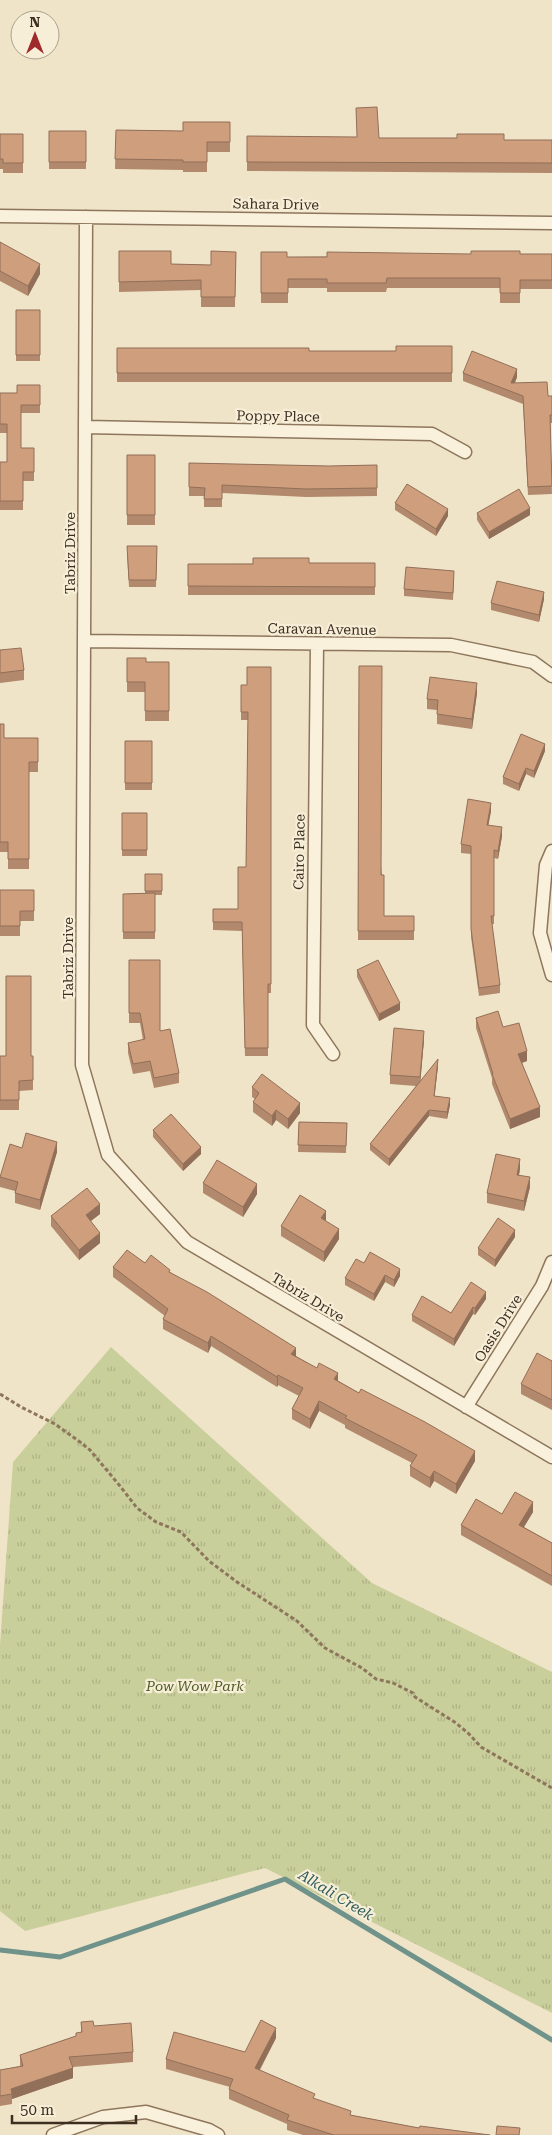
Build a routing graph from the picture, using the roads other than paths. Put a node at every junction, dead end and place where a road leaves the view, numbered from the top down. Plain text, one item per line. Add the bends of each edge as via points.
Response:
1 (0, 216) edge
2 (86, 217) junction
3 (552, 223) edge
4 (86, 427) junction
5 (465, 452) dead end
6 (85, 641) junction
7 (317, 644) junction
8 (552, 676) edge
9 (552, 851) edge
10 (552, 976) edge
11 (333, 1054) dead end
12 (552, 1262) edge
13 (466, 1407) junction
14 (552, 1458) edge
15 (54, 2135) edge
16 (218, 2135) edge

1 - 2 street, Sahara Drive
2 - 3 street, Sahara Drive
2 - 4 street, Tabriz Drive
4 - 5 street, Poppy Place via 432,434
4 - 6 street, Tabriz Drive
6 - 7 street, Caravan Avenue
6 - 13 street, Tabriz Drive via 82,1065 108,1155 187,1242
7 - 8 street, Caravan Avenue via 451,645 533,662
7 - 11 street, Cairo Place via 312,1025
9 - 10 street via 546,865 540,933
12 - 13 street, Oasis Drive via 542,1286
13 - 14 street, Tabriz Drive
15 - 16 street via 103,2116 146,2112

